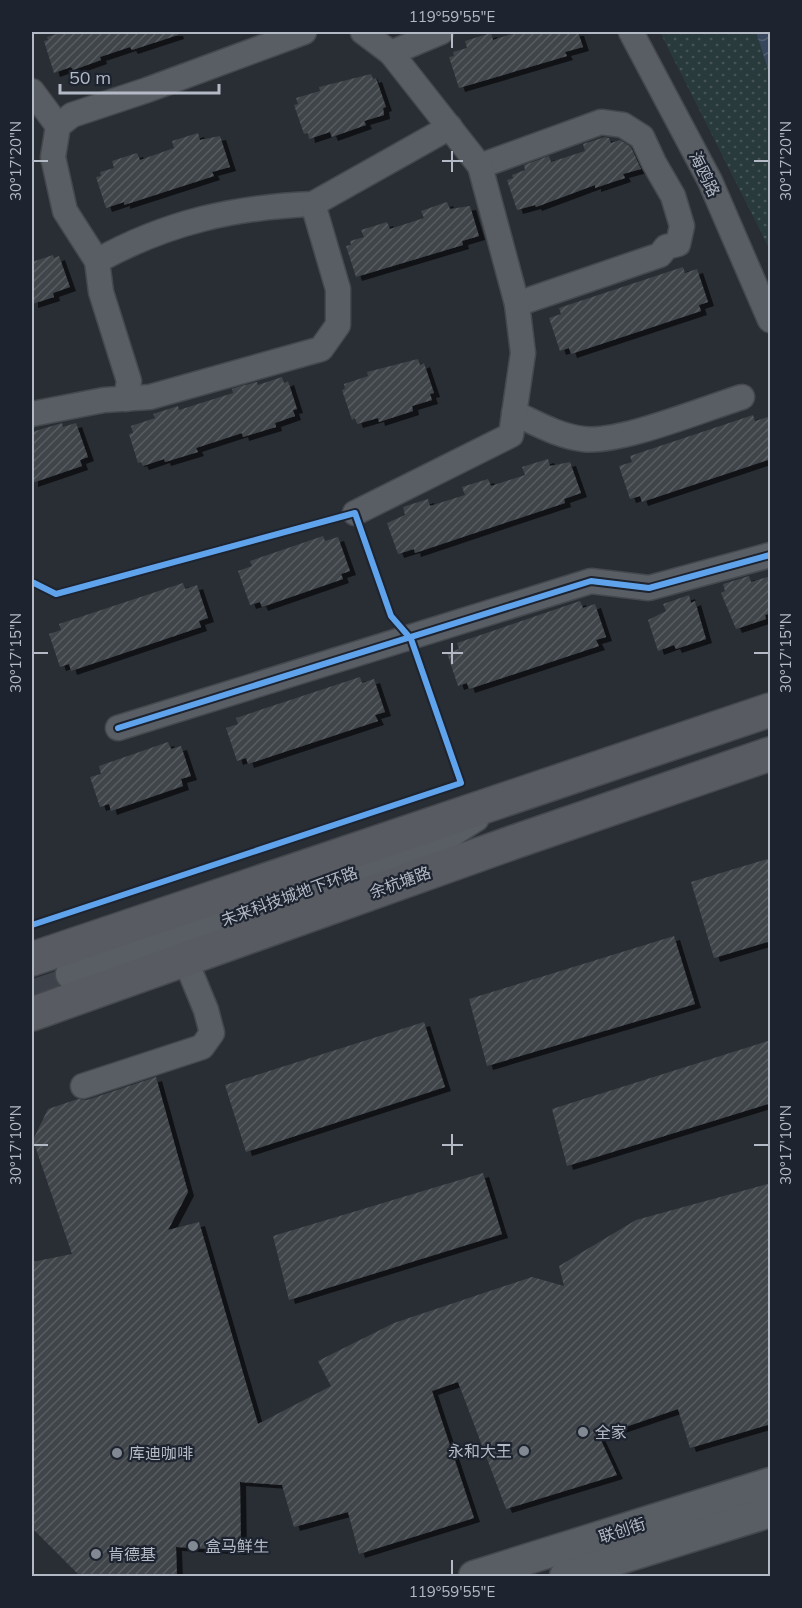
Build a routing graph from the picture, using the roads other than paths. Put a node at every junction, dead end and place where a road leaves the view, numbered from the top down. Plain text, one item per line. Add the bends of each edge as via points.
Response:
1 (303, 32) edge
2 (363, 32) edge
3 (441, 32) edge
4 (631, 32) edge
5 (391, 53) junction
6 (32, 91) edge
7 (58, 126) junction
8 (450, 127) junction
9 (480, 166) junction
10 (313, 204) junction
11 (97, 261) junction
12 (517, 304) junction
13 (771, 320) edge
14 (742, 397) dead end
15 (126, 399) junction
16 (514, 413) junction
17 (32, 414) edge
18 (355, 513) dead end
19 (771, 555) edge
20 (771, 710) edge
21 (118, 728) dead end
22 (771, 754) edge
23 (499, 801) junction
24 (514, 842) junction
25 (32, 959) edge
26 (185, 959) junction
27 (32, 1014) edge
28 (83, 1086) dead end
29 (771, 1482) edge
30 (771, 1512) edge
31 (474, 1576) edge
32 (565, 1576) edge

1 - 7 street via 72,115
2 - 5 street
3 - 5 street
4 - 13 street, 海鸥路 via 710,181
5 - 8 street
6 - 7 street
7 - 11 street via 52,157 65,211
8 - 9 street
8 - 10 street
9 - 12 street
9 - 12 street via 601,122 622,124 642,137 673,196 682,226 678,244 660,255
10 - 11 street via 267,205 214,213
10 - 15 street via 338,289 338,325 321,349 150,397
11 - 15 street via 101,292 129,381
12 - 16 street via 523,353
14 - 16 street via 609,439 583,439 558,433
15 - 17 street
16 - 18 street via 511,435
19 - 21 street via 649,588 591,581
20 - 23 main road
22 - 24 main road, 余杭塘路
23 - 24 street, 未来科技城地下环路 via 429,846 73,977 438,853
23 - 25 main road
24 - 26 main road, 余杭塘路
26 - 27 main road, 余杭塘路
26 - 28 street via 212,1033 202,1047
29 - 31 street, 联创街
30 - 32 street, 联创街

